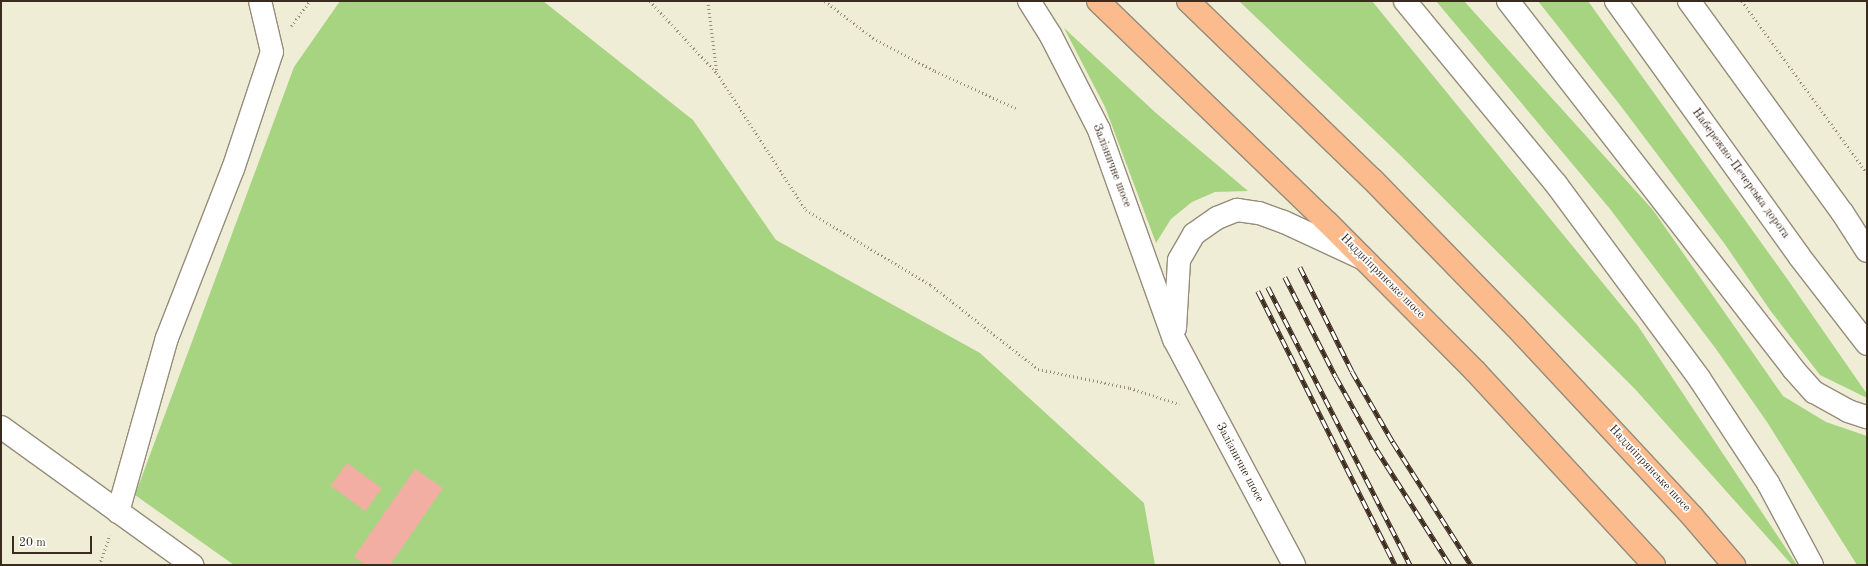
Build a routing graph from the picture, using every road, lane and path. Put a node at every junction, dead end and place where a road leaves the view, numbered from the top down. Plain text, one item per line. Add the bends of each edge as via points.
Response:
1 (260, 1) edge
2 (650, 1) edge
3 (708, 1) edge
4 (825, 1) edge
5 (1029, 1) edge
6 (1098, 1) edge
7 (1188, 1) edge
8 (1405, 1) edge
9 (1508, 1) edge
10 (1616, 1) edge
11 (1689, 1) edge
12 (1742, 1) edge
13 (717, 73) junction
14 (1018, 109) dead end
15 (1867, 174) edge
16 (1867, 251) edge
17 (1364, 259) junction
18 (1174, 339) junction
19 (1867, 344) edge
20 (1182, 405) dead end
21 (1867, 417) edge
22 (1, 427) edge
23 (118, 512) junction
24 (98, 565) edge
25 (192, 565) edge
26 (1294, 565) edge
27 (1654, 565) edge
28 (1734, 565) edge
29 (1812, 565) edge

1 - 23 street via 272,52 233,169 166,338
2 - 13 path
3 - 13 path
4 - 14 path via 873,38
5 - 18 street, Залізничне шосе via 1051,36 1099,130
6 - 17 main road, Наддніпрянське шосе
7 - 28 main road, Наддніпрянське шосе via 1372,179 1515,326 1692,516
8 - 29 street via 1556,184 1699,378 1768,483
9 - 21 street via 1794,370 1814,392 1848,411
10 - 19 street, Набережно-Печерська дорога via 1799,256
11 - 16 street via 1833,199
12 - 15 path
13 - 20 path via 806,210 931,284 1038,369 1130,388
17 - 18 street via 1259,213 1237,210 1217,218 1194,234 1179,260
17 - 27 main road, Наддніпрянське шосе via 1475,371
18 - 26 street, Залізничне шосе
22 - 23 street
23 - 24 path
23 - 25 street

